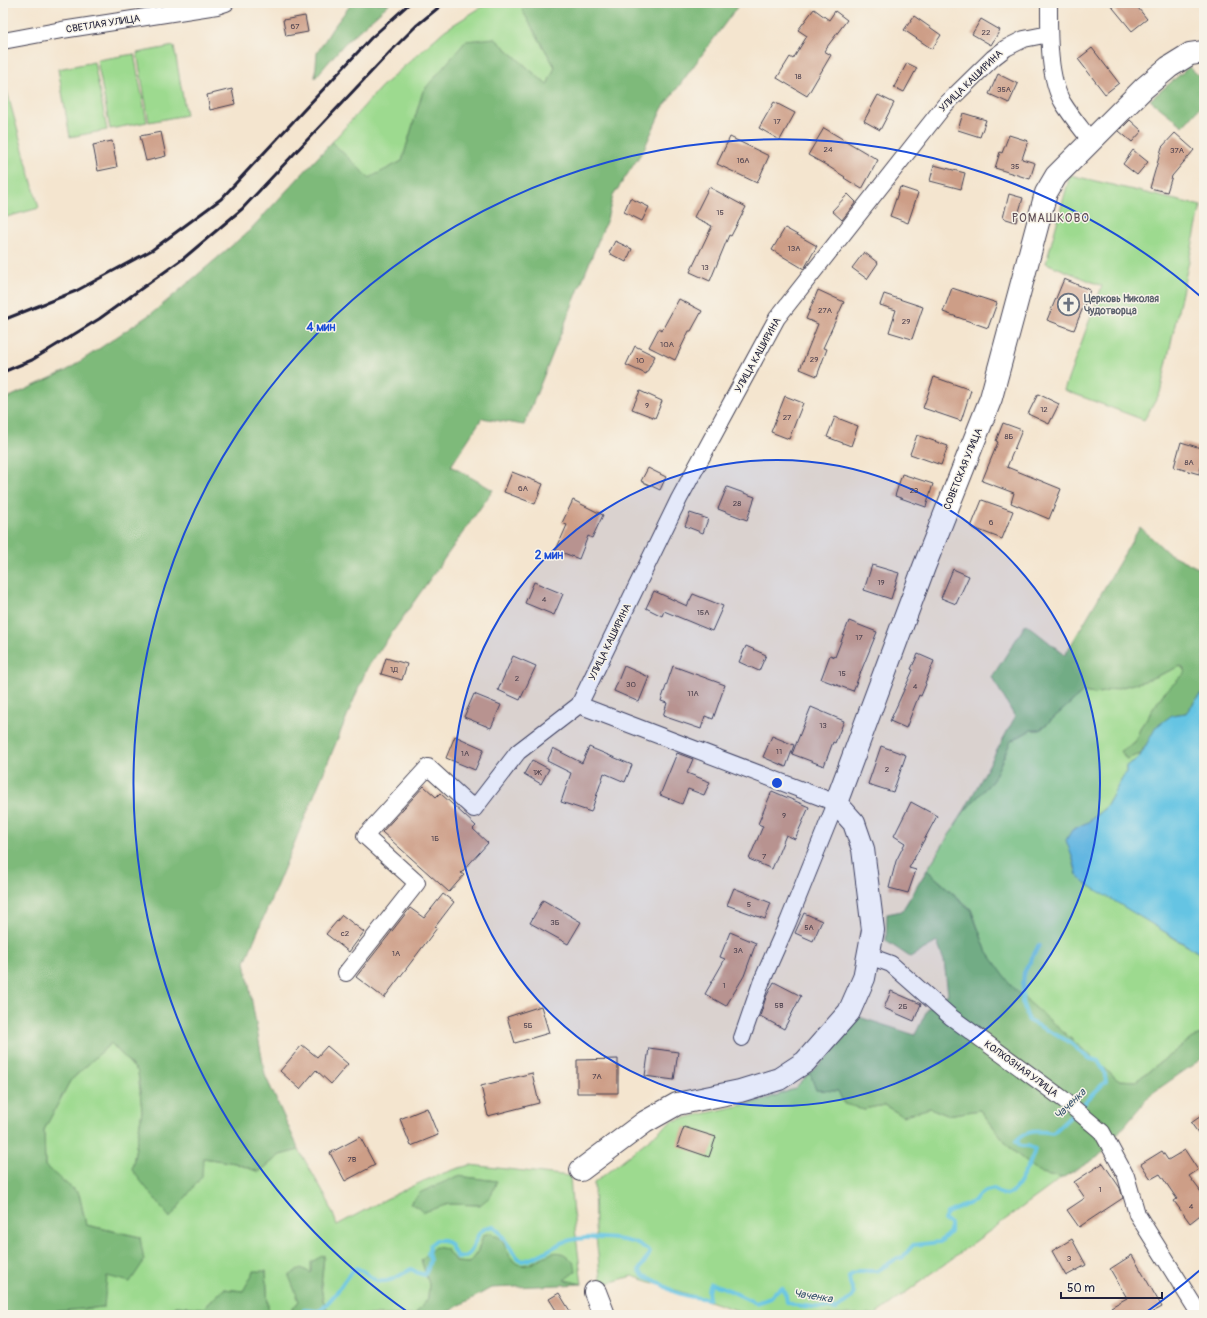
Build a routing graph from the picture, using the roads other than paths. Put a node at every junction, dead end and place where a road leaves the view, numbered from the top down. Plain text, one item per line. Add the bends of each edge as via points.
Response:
1 (226, 3) edge
2 (1049, 3) edge
3 (1049, 34) junction
4 (3, 41) edge
5 (1204, 52) edge
6 (1090, 140) junction
7 (579, 705) junction
8 (836, 803) junction
9 (869, 956) junction
10 (346, 973) dead end
11 (742, 1038) dead end
12 (581, 1170) dead end
13 (595, 1292) dead end
14 (604, 1315) edge
15 (1200, 1315) edge

1 - 4 street, СВЕТЛАЯ УЛИЦА
2 - 3 street
3 - 6 street via 1056,88 1062,103
3 - 7 street, УЛИЦА КАШИРИНА via 1024,39 1006,48 944,106 777,318 679,499
5 - 6 street, СОВЕТСКАЯ УЛИЦА via 1190,54 1169,67
6 - 8 street, СОВЕТСКАЯ УЛИЦА via 1056,176 1046,193 991,398 921,575
7 - 8 street
7 - 10 street via 518,752 474,810 428,767 365,836 417,882
8 - 9 street via 854,822 863,849 872,930
8 - 11 street via 761,983
9 - 12 street via 864,978 849,1012 806,1062 779,1079 740,1091 676,1104 645,1122
9 - 15 street, КОЛХОЗНАЯ УЛИЦА via 891,964 951,1017 1063,1099 1102,1132 1126,1176 1137,1214
13 - 14 street

